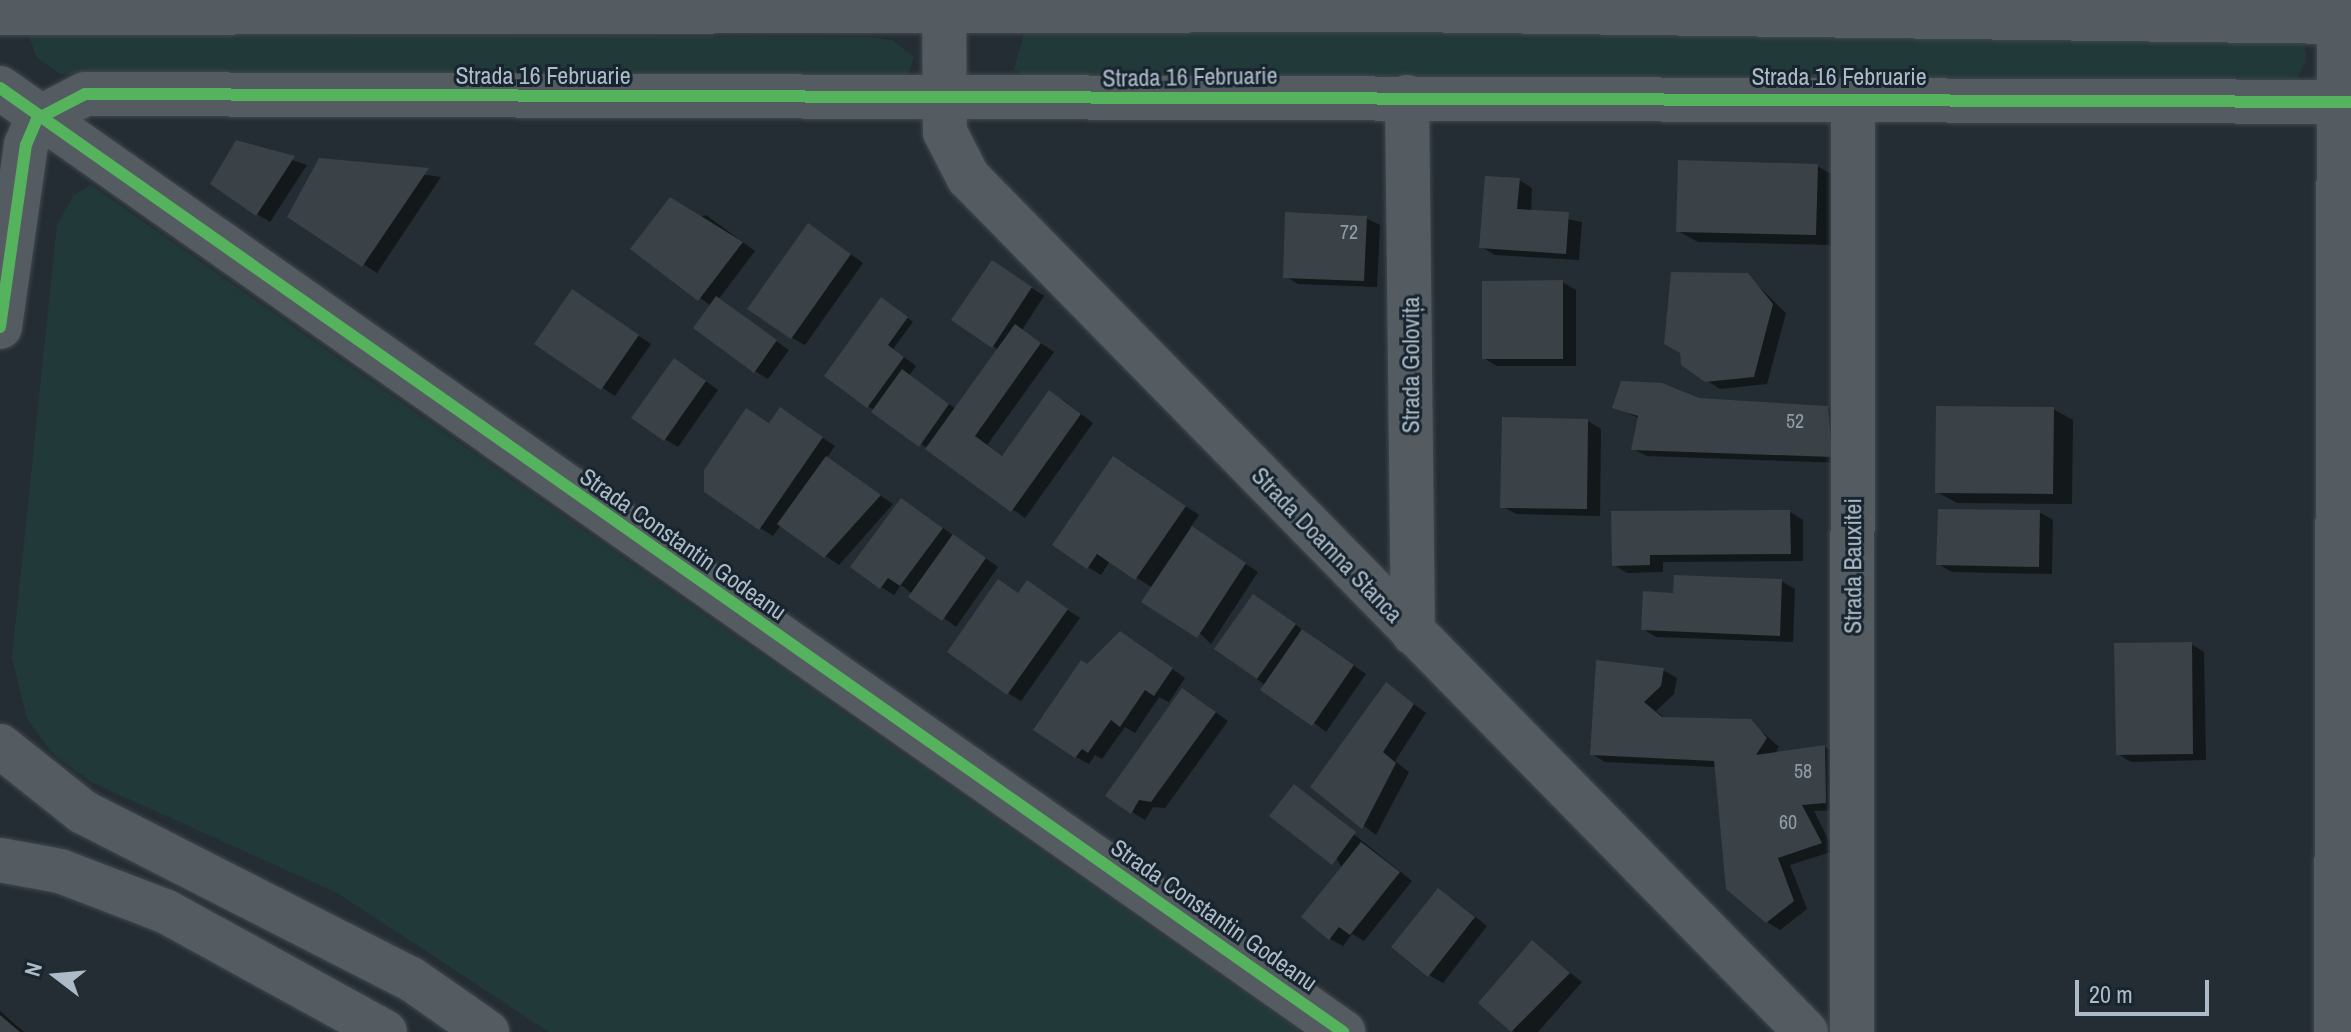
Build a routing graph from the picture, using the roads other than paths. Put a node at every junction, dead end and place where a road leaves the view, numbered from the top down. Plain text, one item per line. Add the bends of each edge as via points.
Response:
1 (1403, 5) edge
2 (498, 7) edge
3 (944, 8) edge
4 (1857, 8) edge
5 (0, 13) edge
6 (2343, 15) edge
7 (0, 88) edge
8 (1407, 97) junction
9 (1853, 99) junction
10 (944, 101) junction
11 (2345, 102) edge
12 (37, 119) junction
13 (0, 327) edge
14 (1413, 633) junction
15 (0, 746) edge
16 (0, 860) edge
17 (385, 1032) edge
18 (487, 1032) edge
19 (1343, 1032) edge
20 (1806, 1032) edge
21 (1852, 1032) edge
22 (2336, 1032) edge

1 - 3 street
1 - 4 street
2 - 3 street
2 - 5 street
3 - 10 street, Strada Doamna Stanca
4 - 6 street
6 - 11 street
7 - 12 street, Strada Constantin Godeanu
8 - 9 street, Strada 16 Februarie
8 - 10 street, Strada 16 Februarie
8 - 14 street, Strada Golovița
9 - 11 street, Strada 16 Februarie
9 - 21 street, Strada Bauxitei
10 - 12 street, Strada 16 Februarie via 85,94
10 - 14 street, Strada Doamna Stanca via 945,132 968,177
11 - 22 street
12 - 13 street via 19,178
12 - 19 street, Strada Constantin Godeanu
14 - 20 street, Strada Doamna Stanca
15 - 18 street via 83,812 411,979
16 - 17 street via 60,871 165,911

